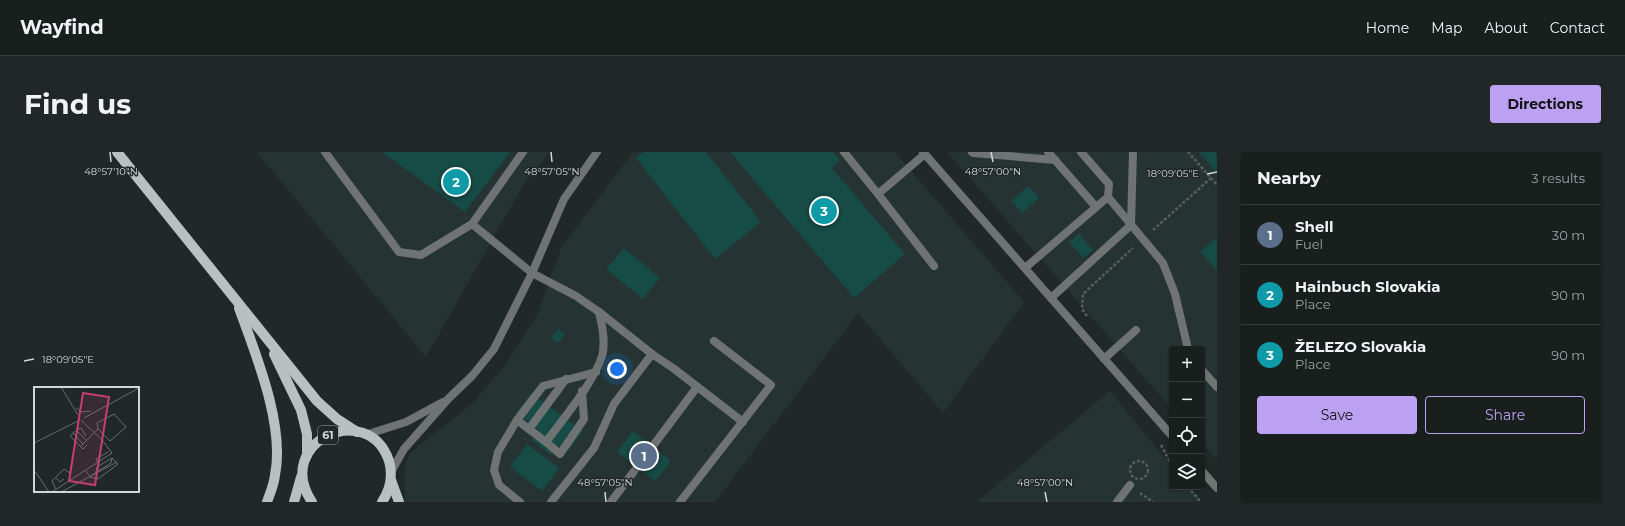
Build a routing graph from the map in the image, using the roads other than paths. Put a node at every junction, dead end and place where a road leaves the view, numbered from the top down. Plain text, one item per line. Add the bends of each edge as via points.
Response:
1 (117, 152) edge
2 (325, 152) edge
3 (523, 152) edge
4 (596, 152) edge
5 (844, 152) edge
6 (972, 152) edge
7 (1048, 152) edge
8 (1081, 152) edge
9 (1133, 152) edge
10 (924, 153) edge
11 (1055, 160) junction
12 (878, 194) junction
13 (1108, 197) junction
14 (1096, 207) junction
15 (472, 224) junction
16 (1131, 224) junction
17 (934, 266) dead end
18 (1025, 268) junction
19 (532, 273) junction
20 (1051, 298) junction
21 (236, 301) junction
22 (599, 312) junction
23 (1136, 330) dead end
24 (265, 336) junction
25 (714, 341) dead end
26 (1187, 346) edge
27 (652, 354) junction
28 (1104, 359) junction
29 (596, 372) junction
30 (1205, 373) edge
31 (566, 379) junction
32 (697, 387) junction
33 (1217, 387) edge
34 (582, 392) junction
35 (449, 398) junction
36 (518, 420) junction
37 (743, 422) junction
38 (529, 429) junction
39 (361, 433) junction
40 (1169, 433) edge
41 (546, 442) junction
42 (307, 455) junction
43 (303, 471) junction
44 (1205, 474) edge
45 (391, 476) junction
46 (1130, 485) dead end
47 (1217, 488) edge
48 (267, 502) edge
49 (294, 502) edge
50 (312, 502) edge
51 (382, 502) edge
52 (399, 502) edge
53 (520, 502) edge
54 (551, 502) edge
55 (611, 502) edge
56 (680, 502) edge
57 (1117, 502) edge

1 - 21 main road, 61
2 - 15 lane via 399,252 421,256
3 - 15 lane
4 - 19 lane via 564,199
5 - 12 lane
6 - 11 lane
7 - 11 lane
8 - 13 lane via 1109,184
9 - 16 lane
10 - 12 lane
10 - 18 lane
11 - 14 lane
12 - 17 lane
13 - 14 lane
13 - 16 lane
14 - 18 lane
15 - 19 lane
16 - 20 lane
16 - 26 lane via 1163,262 1175,294
18 - 20 lane
19 - 22 lane via 576,296
19 - 35 lane via 494,349 472,376
20 - 28 lane
21 - 24 main road, 61
21 - 48 main road via 270,399 277,447 276,474
22 - 27 lane
22 - 29 lane via 603,351
23 - 28 lane
24 - 39 main road, 61 via 317,401 337,419
24 - 42 main road, 61 via 301,410 307,434
25 - 37 lane via 771,384
27 - 32 lane
27 - 54 lane via 614,404 594,448
28 - 40 lane
29 - 31 lane
29 - 34 lane
30 - 33 lane
31 - 36 lane via 543,386
31 - 38 lane
32 - 37 lane
32 - 55 lane
34 - 41 lane
34 - 41 lane via 584,419 560,454
35 - 39 lane via 406,422
35 - 45 lane via 404,450
36 - 38 lane
36 - 53 lane via 498,452 494,470 499,485
37 - 56 lane
38 - 41 lane
39 - 42 main road, 61 via 332,433 318,442
39 - 45 main road, 61 via 372,439 384,451
42 - 43 main road, 61
43 - 49 main road
43 - 50 main road, 61 via 304,487
44 - 47 lane
45 - 51 main road
45 - 52 main road, 61
46 - 57 lane

